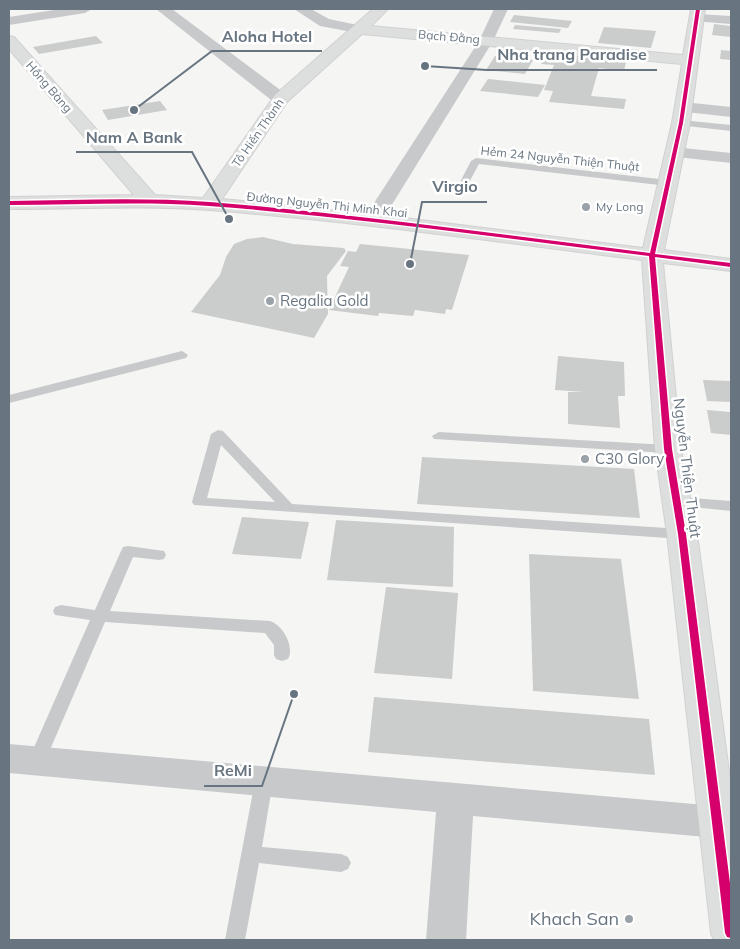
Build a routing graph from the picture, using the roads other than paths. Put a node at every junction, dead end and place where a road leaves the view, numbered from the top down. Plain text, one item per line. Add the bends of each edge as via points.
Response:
1 (85, 9) edge
2 (164, 9) edge
3 (301, 9) edge
4 (381, 9) edge
5 (501, 9) edge
6 (697, 13) edge
7 (731, 20) edge
8 (9, 21) edge
9 (358, 29) junction
10 (9, 40) edge
11 (486, 41) junction
12 (690, 60) junction
13 (281, 99) junction
14 (731, 112) edge
15 (682, 115) junction
16 (731, 128) edge
17 (674, 152) junction
18 (731, 158) edge
19 (668, 183) junction
20 (464, 184) dead end
21 (149, 201) junction
22 (9, 203) edge
23 (210, 204) junction
24 (373, 220) junction
25 (652, 255) junction
26 (731, 265) edge
27 (182, 355) dead end
28 (9, 399) edge
29 (439, 436) dead end
30 (668, 449) junction
31 (678, 502) junction
32 (731, 506) edge
33 (288, 508) junction
34 (682, 534) junction
35 (159, 555) dead end
36 (61, 611) dead end
37 (100, 616) junction
38 (282, 655) dead end
39 (23, 760) edge
40 (264, 782) junction
41 (455, 799) junction
42 (723, 837) edge
43 (251, 854) junction
44 (341, 863) dead end
45 (731, 933) edge
46 (235, 940) edge
47 (446, 940) edge

1 - 8 street
2 - 13 street
3 - 9 street, Bạch Đằng via 326,24
4 - 9 street, Tô Hiến Thành
5 - 11 street
6 - 7 street
6 - 12 street, Nguyễn Thiện Thuật
9 - 11 street, Bạch Đằng
9 - 13 street, Tô Hiến Thành
10 - 21 street, Hồng Bàng
11 - 12 street, Bạch Đằng
11 - 24 street
12 - 15 street, Nguyễn Thiện Thuật
13 - 23 street, Tô Hiến Thành
14 - 15 street
15 - 16 lane
15 - 17 street, Nguyễn Thiện Thuật
17 - 18 street
17 - 19 street, Nguyễn Thiện Thuật
19 - 20 lane, Hẻm 24 Nguyễn Thiện Thuật via 476,160
19 - 25 street, Nguyễn Thiện Thuật
21 - 22 street, Đường Nguyễn Thị Minh Khai
21 - 23 street, Đường Nguyễn Thị Minh Khai
23 - 24 street, Đường Nguyễn Thị Minh Khai
24 - 25 street, Đường Nguyễn Thị Minh Khai
25 - 26 street, Đường Nguyễn Thị Minh Khai
25 - 30 street, Nguyễn Thiện Thuật
27 - 28 lane
29 - 30 lane
30 - 31 street, Nguyễn Thiện Thuật
31 - 32 lane
31 - 34 street, Nguyễn Thiện Thuật
33 - 33 lane via 199,502 218,434 268,488
33 - 34 lane
34 - 42 street, Nguyễn Thiện Thuật
35 - 37 lane via 128,551
36 - 37 lane
37 - 38 lane via 270,627 282,644
37 - 39 lane
39 - 40 street
40 - 41 street
40 - 43 lane
41 - 42 street
41 - 47 street
42 - 45 street, Nguyễn Thiện Thuật
43 - 44 lane
43 - 46 lane

